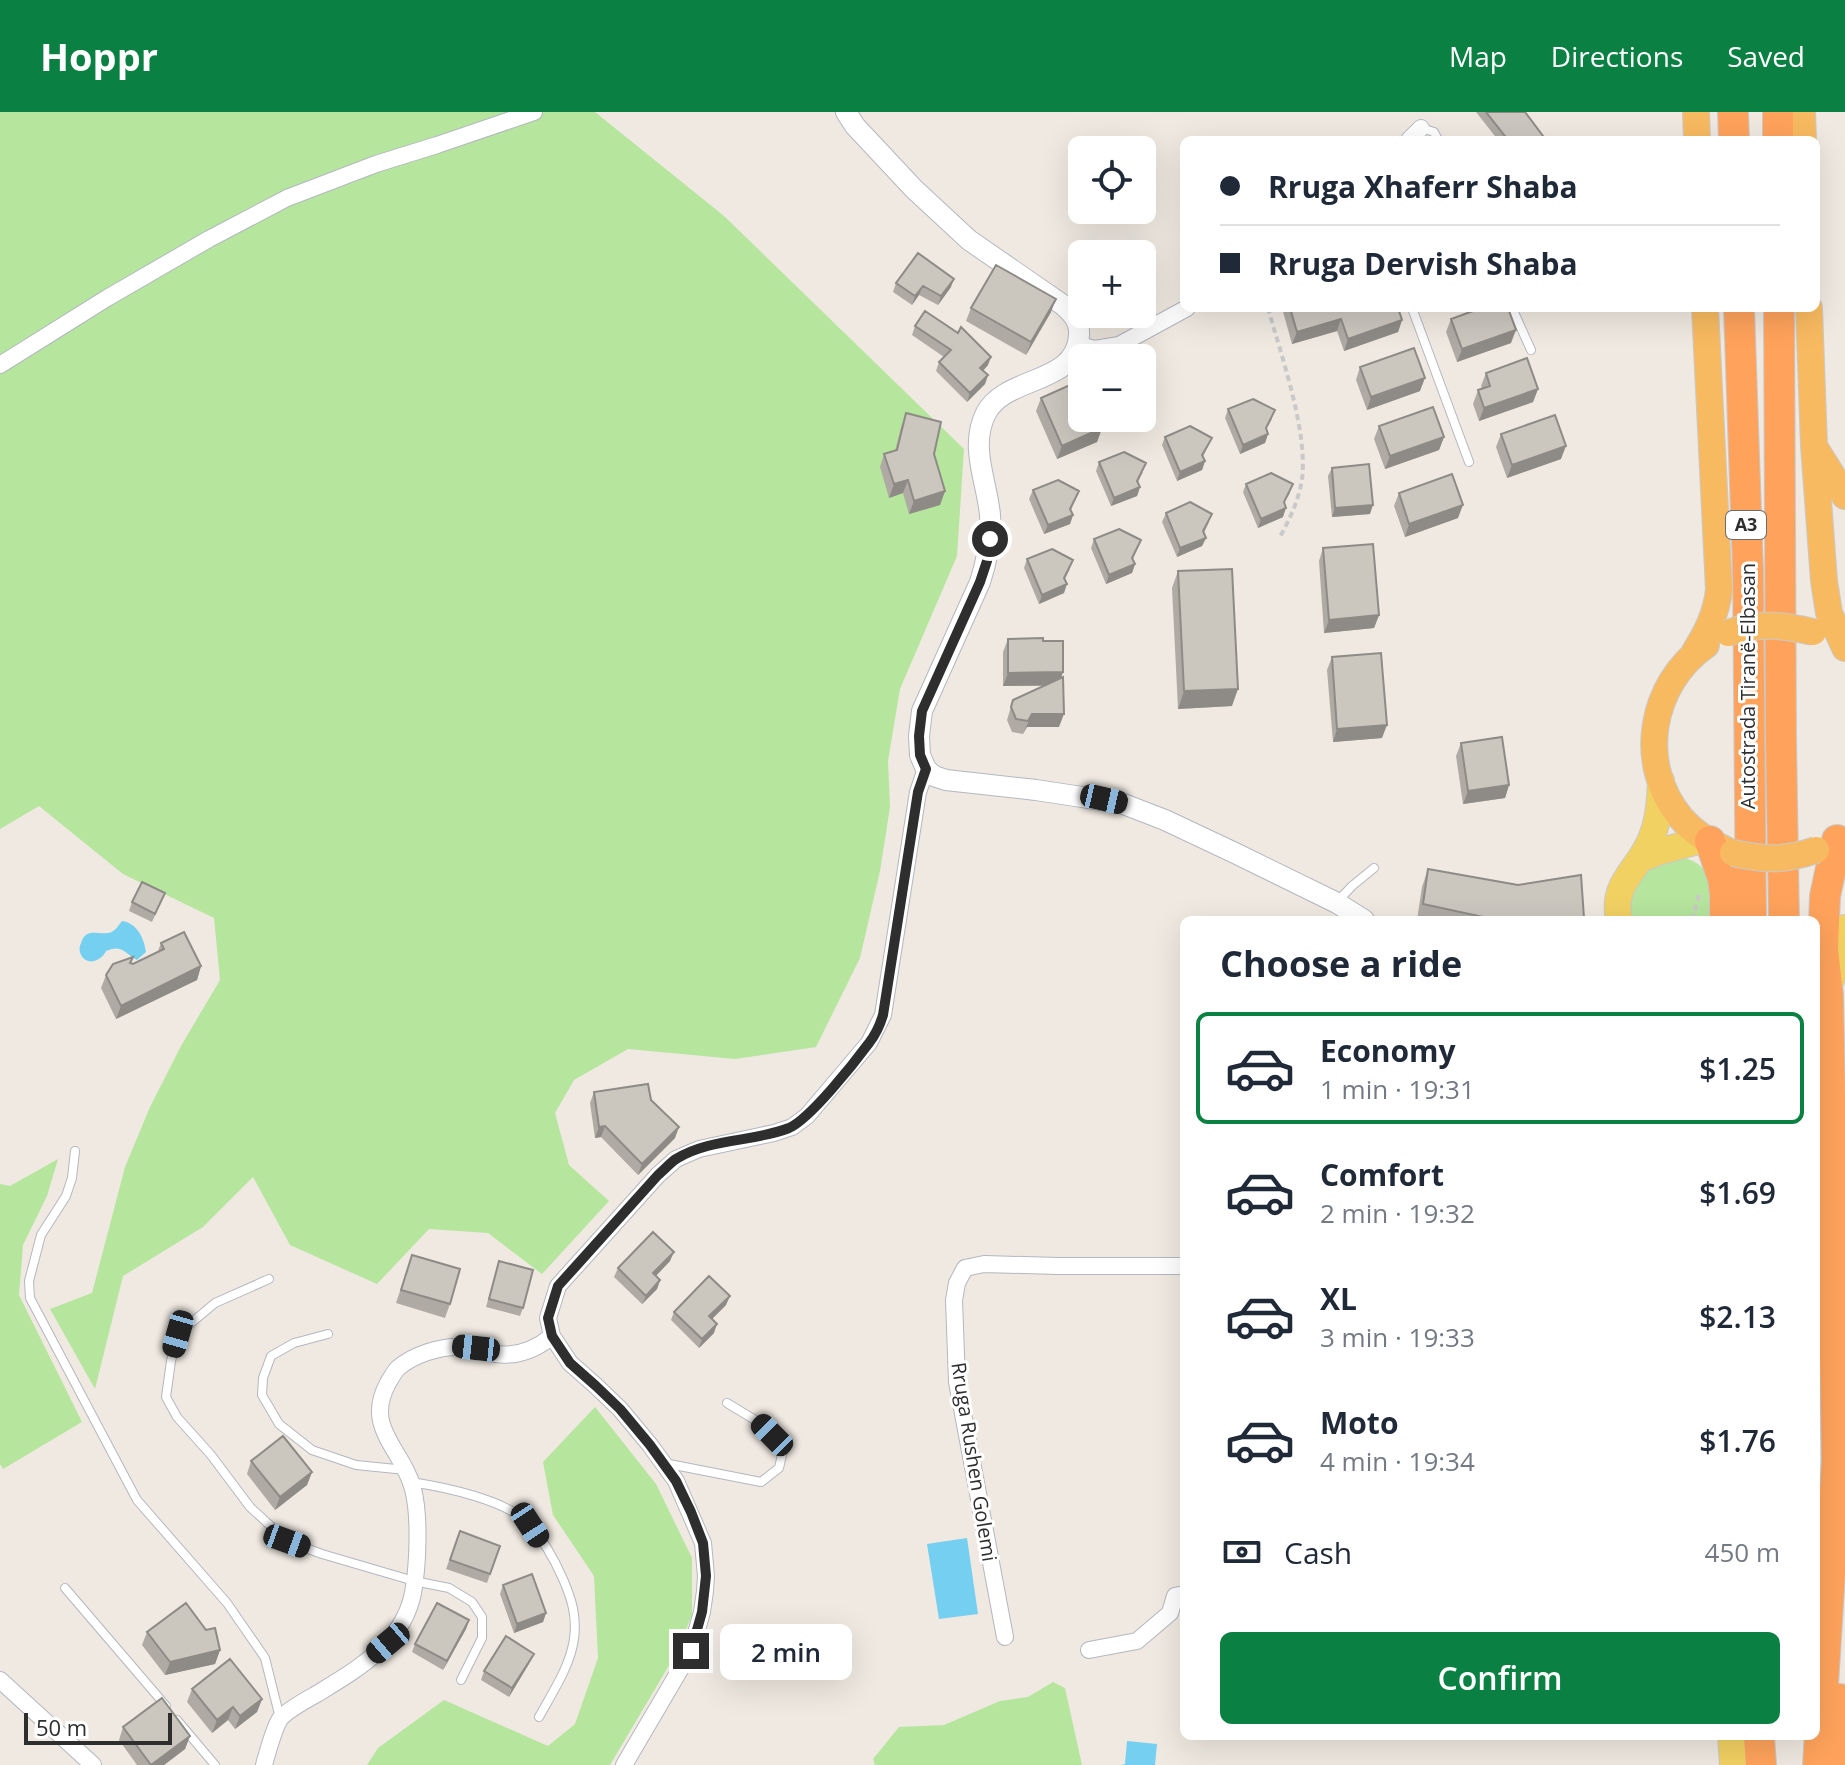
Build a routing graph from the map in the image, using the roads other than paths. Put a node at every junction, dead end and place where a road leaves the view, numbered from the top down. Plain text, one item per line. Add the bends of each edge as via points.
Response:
1 (534, 112) edge
2 (846, 112) edge
3 (1696, 112) edge
4 (1733, 112) edge
5 (1778, 112) edge
6 (1802, 112) edge
7 (1415, 134) edge
8 (1436, 136) edge
9 (1697, 136) edge
10 (1734, 136) edge
11 (1778, 136) edge
12 (1803, 136) edge
13 (1180, 312) edge
14 (1413, 312) edge
15 (1514, 312) edge
16 (1705, 312) edge
17 (1739, 312) edge
18 (1779, 312) edge
19 (1809, 312) edge
20 (1079, 344) edge
21 (1121, 344) edge
22 (1531, 350) dead end
23 (1068, 362) edge
24 (0, 365) edge
25 (1814, 446) junction
26 (1469, 462) dead end
27 (1845, 496) edge
28 (1845, 650) edge
29 (1694, 653) junction
30 (926, 769) junction
31 (1661, 781) junction
32 (1833, 842) edge
33 (1716, 845) junction
34 (1641, 859) junction
35 (1374, 868) dead end
36 (1351, 914) edge
37 (1618, 916) edge
38 (1725, 916) edge
39 (1751, 916) edge
40 (1784, 916) edge
41 (1845, 928) edge
42 (1828, 995) junction
43 (75, 1151) dead end
44 (1180, 1266) edge
45 (269, 1279) dead end
46 (328, 1334) dead end
47 (552, 1336) junction
48 (727, 1403) dead end
49 (1837, 1460) junction
50 (663, 1463) junction
51 (408, 1476) junction
52 (414, 1581) junction
53 (65, 1588) dead end
54 (1180, 1595) edge
55 (1005, 1637) dead end
56 (1089, 1650) dead end
57 (0, 1680) edge
58 (461, 1680) dead end
59 (1820, 1707) edge
60 (539, 1717) dead end
61 (281, 1718) junction
62 (1731, 1740) edge
63 (1759, 1740) edge
64 (1775, 1740) edge
65 (1813, 1740) edge
66 (1818, 1740) edge
67 (93, 1765) edge
68 (215, 1765) edge
69 (264, 1765) edge
70 (624, 1765) edge
71 (1733, 1765) edge
72 (1761, 1765) edge
73 (1776, 1765) edge
74 (1816, 1765) edge
75 (1841, 1765) edge

1 - 24 street via 287,198 119,291
2 - 20 street via 914,189 969,240 1075,315
3 - 9 highway
4 - 10 highway
5 - 11 highway
6 - 12 highway
7 - 8 lane
13 - 21 street
14 - 26 lane
15 - 22 lane
16 - 29 highway via 1719,590 1710,627
17 - 39 highway, Autostrada Tiranë-Elbasan / A3
18 - 40 highway, Autostrada Tiranë-Elbasan / A3
19 - 25 highway
23 - 30 street via 996,399 986,414 978,444 990,516 987,561 922,711 920,755
25 - 27 highway
25 - 28 highway via 1826,596
28 - 29 highway, bridge via 1813,632 1763,625 1728,633
29 - 31 highway via 1664,693 1656,717 1653,742
30 - 36 street via 946,780 1121,803
30 - 47 street via 883,1015 869,1043 792,1127 699,1149 658,1175 558,1286 548,1318
31 - 33 highway via 1681,818
31 - 34 main road via 1657,820
32 - 33 highway, bridge via 1795,857 1764,860
32 - 42 highway via 1823,949
33 - 34 main road
33 - 38 highway
34 - 37 main road via 1619,890
35 - 36 lane via 1352,886
41 - 42 main road
42 - 49 highway
43 - 61 lane via 66,1196 41,1235 30,1298 137,1500 227,1603 265,1658
44 - 55 street, Rruga Rushen Golemi via 984,1264 965,1268 957,1283 957,1382
45 - 52 lane via 215,1303 178,1334 166,1397 250,1507 287,1541
46 - 51 lane via 271,1356 262,1395 279,1424 312,1450
47 - 50 street via 570,1363 620,1409
47 - 51 street via 539,1347 507,1355 476,1348 437,1349 396,1369 380,1403 380,1421
48 - 50 lane via 784,1446 779,1468 761,1482
49 - 59 highway
49 - 75 highway
50 - 70 street via 703,1543 705,1591 691,1651
51 - 52 street via 416,1522
51 - 60 lane via 501,1506 530,1525 556,1565 574,1605 574,1638 567,1664
52 - 58 lane via 449,1588 472,1602 482,1617 482,1638
52 - 61 street via 405,1618 388,1643
53 - 68 lane
54 - 56 street via 1170,1613 1137,1641
57 - 67 street
61 - 69 street
62 - 71 main road
63 - 72 highway
64 - 73 highway
65 - 74 highway
66 - 74 highway

